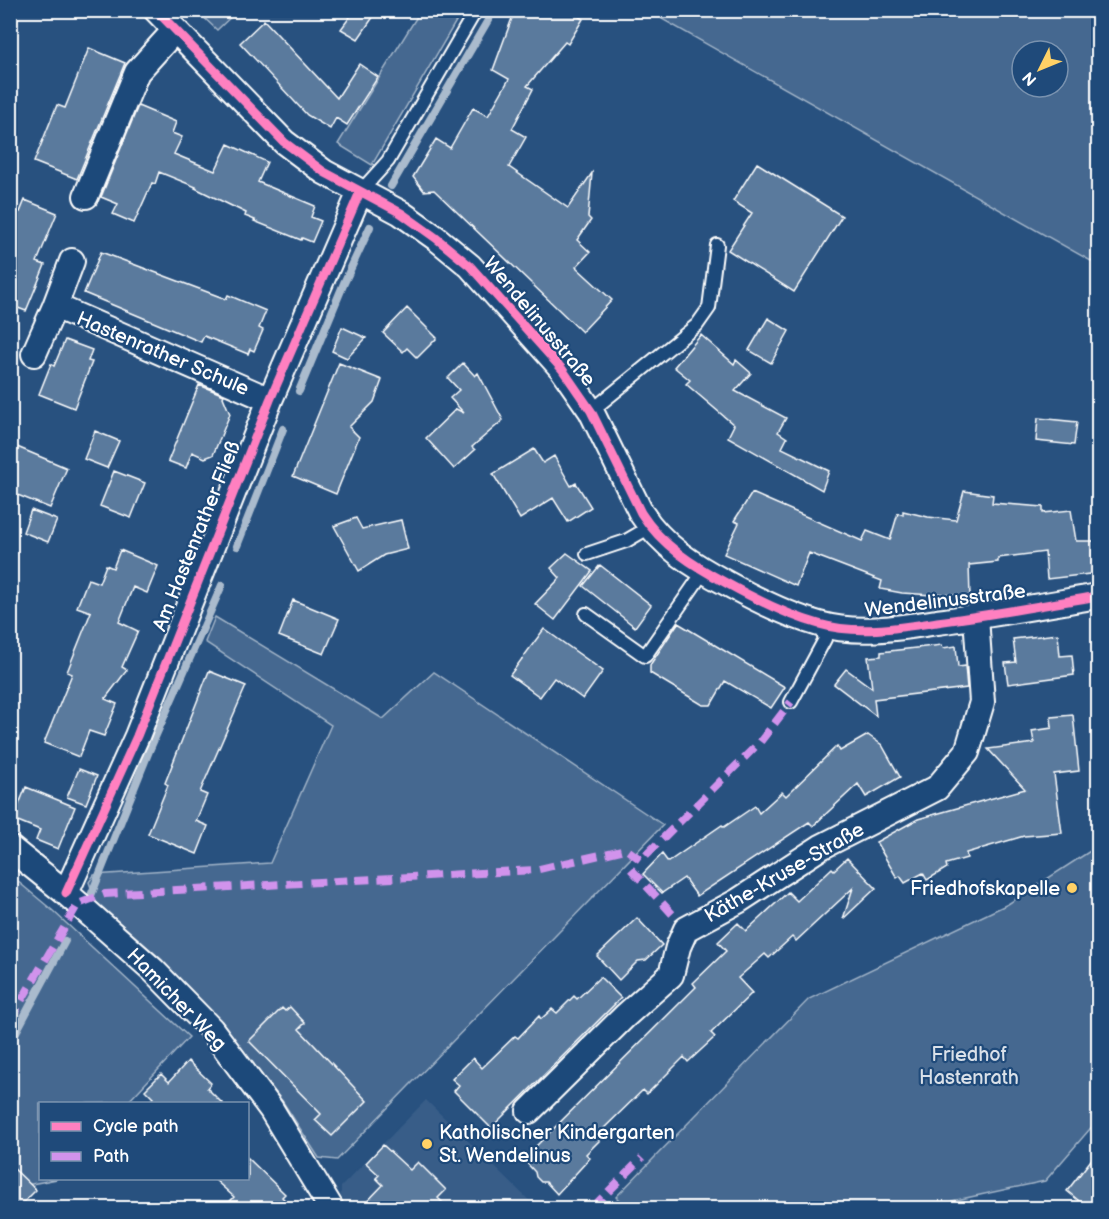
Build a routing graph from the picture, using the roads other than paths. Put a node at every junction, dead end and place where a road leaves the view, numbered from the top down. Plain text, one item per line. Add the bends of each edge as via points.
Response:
1 (156, 10) edge
2 (476, 10) edge
3 (175, 30) junction
4 (360, 192) junction
5 (86, 196) dead end
6 (717, 244) dead end
7 (72, 261) dead end
8 (55, 306) junction
9 (34, 354) dead end
10 (270, 400) junction
11 (591, 411) junction
12 (650, 527) junction
13 (587, 554) dead end
14 (704, 571) junction
15 (1098, 596) edge
16 (586, 614) dead end
17 (976, 617) junction
18 (821, 625) junction
19 (791, 702) dead end
20 (10, 848) edge
21 (66, 893) junction
22 (529, 1111) dead end
23 (331, 1209) edge

1 - 3 street, Wendelinusstraße
2 - 4 lane via 388,161
3 - 4 street, Wendelinusstraße via 284,142 324,172
3 - 5 street via 137,72
4 - 10 street, Am Hastenrather Fließ
4 - 11 street, Wendelinusstraße via 401,213 470,266 562,369
6 - 11 lane via 708,308 696,325
7 - 8 street, Hastenrather Schule
8 - 9 street, Hastenrather Schule
8 - 10 street, Hastenrather Schule
10 - 21 street, Am Hastenrather Fließ via 136,736
11 - 12 street, Wendelinusstraße
12 - 13 lane via 626,541
12 - 14 street, Wendelinusstraße via 675,552
14 - 16 lane via 645,656
14 - 18 street, Wendelinusstraße via 766,605
15 - 17 street, Wendelinusstraße
17 - 18 street, Wendelinusstraße via 875,631
17 - 22 street, Käthe-Kruse-Straße via 982,702 967,752 937,788 821,847 738,901 681,923 671,975
18 - 19 lane via 825,639
20 - 21 street, Hamicher Weg
21 - 23 street, Hamicher Weg via 153,970 211,1029 271,1109

